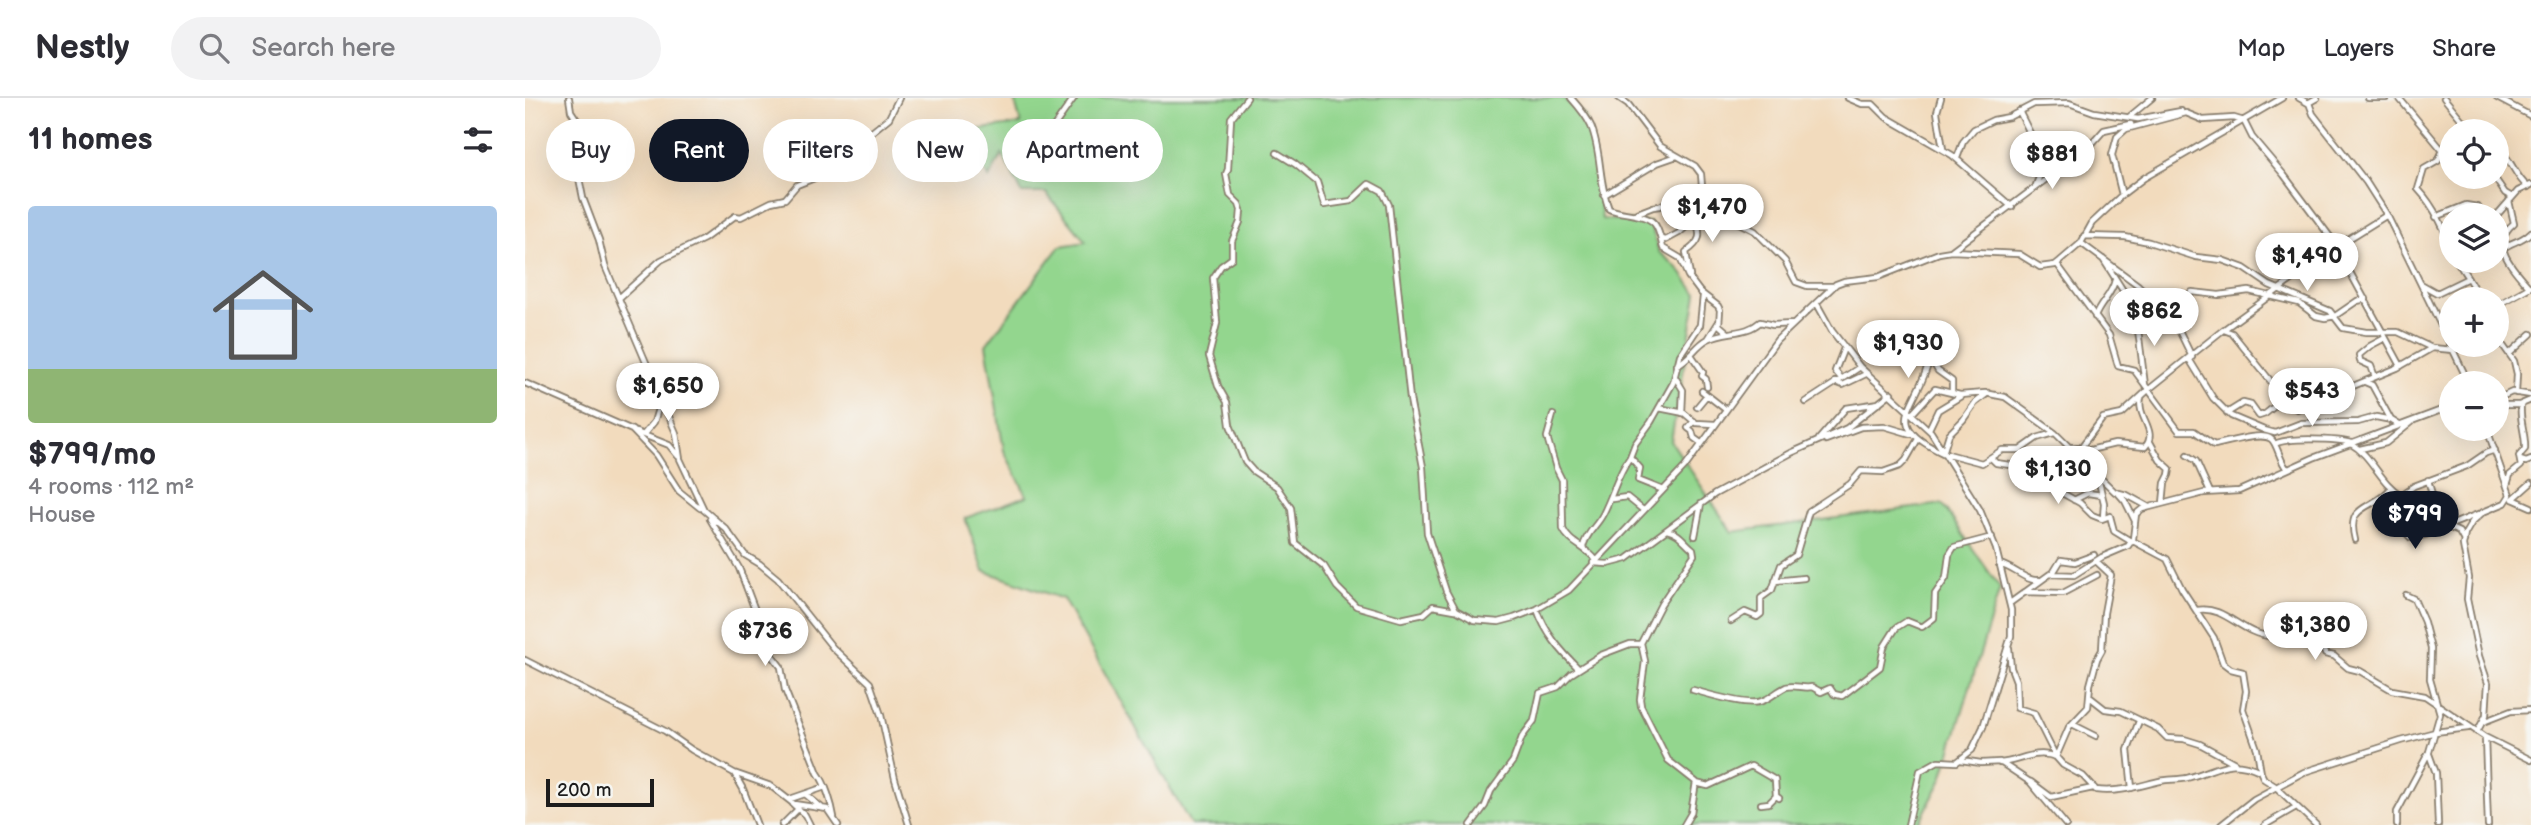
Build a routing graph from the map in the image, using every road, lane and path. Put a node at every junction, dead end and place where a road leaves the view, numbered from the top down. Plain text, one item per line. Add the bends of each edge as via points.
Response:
1 (569, 98) edge
2 (899, 98) edge
3 (1074, 98) edge
4 (1247, 98) edge
5 (1571, 98) edge
6 (1619, 98) edge
7 (1848, 98) edge
8 (1941, 98) edge
9 (2070, 98) edge
10 (2152, 98) edge
11 (2282, 98) edge
12 (2299, 98) edge
13 (2317, 98) edge
14 (2368, 98) edge
15 (2386, 98) edge
16 (2399, 98) edge
17 (2444, 98) edge
18 (2497, 98) edge
19 (2027, 101) dead end
20 (2309, 103) junction
21 (2035, 104) junction
22 (2076, 105) junction
23 (2019, 111) junction
24 (2531, 116) edge
25 (2128, 118) junction
26 (2197, 118) junction
27 (1059, 119) edge
28 (2461, 119) edge
29 (2244, 121) junction
30 (2149, 122) junction
31 (2439, 147) edge
32 (1943, 150) junction
33 (1277, 153) dead end
34 (1678, 156) junction
35 (1957, 158) junction
36 (2439, 158) edge
37 (2509, 160) edge
38 (2530, 186) edge
39 (2034, 188) junction
40 (2502, 189) edge
41 (1604, 195) junction
42 (2122, 195) junction
43 (2511, 199) junction
44 (1699, 201) junction
45 (1708, 202) junction
46 (2508, 203) edge
47 (2012, 207) junction
48 (1634, 215) junction
49 (2387, 215) junction
50 (2439, 216) edge
51 (2436, 217) junction
52 (1696, 218) junction
53 (2439, 222) edge
54 (2509, 228) edge
55 (2531, 232) edge
56 (2084, 236) junction
57 (1661, 239) junction
58 (2081, 243) junction
59 (2342, 243) junction
60 (2509, 245) edge
61 (1951, 251) junction
62 (2340, 251) junction
63 (2100, 256) junction
64 (2509, 261) edge
65 (2057, 264) junction
66 (2465, 273) edge
67 (2468, 278) junction
68 (2116, 279) junction
69 (1691, 280) junction
70 (2421, 284) junction
71 (1834, 286) junction
72 (2473, 287) edge
73 (2530, 287) edge
74 (2281, 290) junction
75 (1703, 295) junction
76 (2273, 295) junction
77 (619, 298) junction
78 (2366, 299) junction
79 (2509, 299) edge
80 (2129, 300) dead end
81 (1817, 304) junction
82 (2161, 304) junction
83 (2136, 314) dead end
84 (2335, 316) junction
85 (2095, 317) junction
86 (2439, 321) edge
87 (1719, 323) junction
88 (1793, 324) junction
89 (1912, 327) dead end
90 (2223, 330) junction
91 (2381, 331) junction
92 (1727, 332) junction
93 (2531, 334) edge
94 (2385, 338) junction
95 (1708, 339) junction
96 (1844, 347) junction
97 (2432, 348) junction
98 (2439, 349) edge
99 (2509, 354) joint
100 (1692, 355) junction
101 (1930, 357) junction
102 (2190, 358) junction
103 (1677, 365) junction
104 (2401, 366) junction
105 (1860, 367) junction
106 (1866, 374) junction
107 (1675, 377) junction
108 (1841, 377) junction
109 (2375, 377) junction
110 (1835, 382) junction
111 (2364, 382) junction
112 (525, 383) edge
113 (2147, 388) junction
114 (1705, 391) junction
115 (1891, 393) junction
116 (1952, 393) junction
117 (1989, 393) junction
118 (2516, 393) junction
119 (1962, 395) junction
120 (2509, 395) edge
121 (2141, 397) junction
122 (2531, 397) edge
123 (662, 399) junction
124 (1806, 402) dead end
125 (1880, 403) junction
126 (2509, 405) edge
127 (2521, 405) junction
128 (1697, 407) dead end
129 (1658, 408) junction
130 (2301, 408) junction
131 (1725, 409) junction
132 (2439, 411) edge
133 (1910, 412) junction
134 (1682, 413) junction
135 (2227, 413) junction
136 (1553, 415) dead end
137 (2415, 419) junction
138 (2391, 420) junction
139 (1694, 421) junction
140 (1715, 424) junction
141 (2400, 425) junction
142 (1929, 429) junction
143 (632, 430) junction
144 (2055, 433) junction
145 (644, 434) junction
146 (1912, 434) junction
147 (1918, 439) junction
148 (2492, 441) edge
149 (2150, 442) junction
150 (1701, 443) junction
151 (1815, 443) junction
152 (2275, 444) junction
153 (2352, 444) junction
154 (2070, 447) junction
155 (2360, 449) junction
156 (2495, 450) junction
157 (1946, 453) junction
158 (2077, 453) junction
159 (2186, 455) dead end
160 (1630, 457) junction
161 (1991, 458) junction
162 (680, 459) junction
163 (2520, 460) junction
164 (2531, 461) edge
165 (2287, 469) junction
166 (2097, 473) junction
167 (2428, 480) junction
168 (2531, 482) edge
169 (2507, 485) junction
170 (2392, 488) junction
171 (1663, 490) junction
172 (2210, 492) junction
173 (2117, 493) junction
174 (2101, 495) junction
175 (2511, 498) junction
176 (1611, 499) junction
177 (2073, 500) junction
178 (2163, 503) junction
179 (1701, 504) junction
180 (2147, 506) junction
181 (2531, 507) edge
182 (1643, 510) junction
183 (705, 511) junction
184 (2483, 512) junction
185 (2103, 518) junction
186 (2135, 522) junction
187 (2444, 528) junction
188 (1667, 530) junction
189 (1695, 536) dead end
190 (1991, 537) junction
191 (2355, 540) dead end
192 (2133, 541) junction
193 (2464, 541) junction
194 (1583, 547) junction
195 (2095, 558) junction
196 (1594, 562) junction
197 (1999, 564) junction
198 (2053, 573) junction
199 (2097, 575) dead end
200 (1804, 578) dead end
201 (2041, 580) junction
202 (1775, 581) junction
203 (2025, 592) junction
204 (2406, 595) dead end
205 (2010, 603) junction
206 (1537, 609) junction
207 (1456, 610) junction
208 (2196, 610) junction
209 (1731, 621) dead end
210 (2009, 643) junction
211 (1641, 644) junction
212 (525, 660) edge
213 (1579, 669) junction
214 (1693, 690) dead end
215 (2090, 698) junction
216 (2439, 705) junction
217 (2531, 710) edge
218 (2139, 722) junction
219 (2483, 722) junction
220 (2072, 724) junction
221 (2468, 727) junction
222 (2435, 732) junction
223 (2477, 732) junction
224 (2096, 736) dead end
225 (2485, 737) junction
226 (2429, 752) junction
227 (2056, 757) junction
228 (1961, 760) junction
229 (2531, 760) edge
230 (2000, 763) junction
231 (2235, 763) junction
232 (2259, 768) junction
233 (734, 773) junction
234 (2030, 782) junction
235 (1696, 783) junction
236 (2275, 786) junction
237 (825, 787) junction
238 (2132, 788) junction
239 (2093, 789) junction
240 (805, 794) junction
241 (790, 800) junction
242 (1761, 804) dead end
243 (2295, 807) junction
244 (823, 808) junction
245 (797, 810) junction
246 (834, 817) junction
247 (757, 825) edge
248 (782, 825) edge
249 (810, 825) edge
250 (838, 825) edge
251 (909, 825) edge
252 (1471, 825) edge
253 (1684, 825) edge
254 (1908, 825) edge
255 (2066, 825) edge
256 (2221, 825) edge
257 (2265, 825) edge
258 (2316, 825) edge
259 (2397, 825) edge
260 (2438, 825) edge
261 (2487, 825) edge

1 - 77 street via 577,120 583,198
2 - 77 street via 889,117 860,138 837,169 797,186 785,199 735,216 704,239 667,256
3 - 27 street
4 - 207 street via 1231,118 1226,174 1241,215 1232,258 1213,278 1217,323 1209,352 1239,450 1251,469 1275,486 1290,506 1296,543 1324,566 1354,605 1401,619 1424,614 1433,606
5 - 41 street via 1593,132
6 - 34 street via 1628,103 1658,143
7 - 32 street via 1873,104 1886,117
8 - 32 street via 1937,112
9 - 22 street
10 - 25 street
11 - 29 street
12 - 20 street
13 - 20 street
14 - 15 street
16 - 31 street
17 - 28 street
18 - 24 street
19 - 21 street
20 - 49 street
21 - 22 street
21 - 23 street
22 - 25 street
23 - 35 street via 1974,129
23 - 39 street via 2041,172
25 - 26 street via 2185,111
26 - 29 street
26 - 30 street via 2184,113
29 - 42 street
29 - 59 street via 2334,243
30 - 39 street via 2104,130 2089,147
30 - 42 street via 2126,129 2114,144 2111,160
32 - 35 street
33 - 207 street via 1317,182 1324,205 1352,201 1369,184 1387,197 1410,398 1423,467 1425,522
34 - 41 street via 1657,163
34 - 45 street via 1700,172 1702,198
35 - 47 street
36 - 51 street via 2424,169 2418,189
37 - 38 street via 2520,180
38 - 43 street
39 - 47 street
40 - 43 street
41 - 48 street via 1609,209
42 - 56 street
43 - 46 street
43 - 54 street via 2514,223
44 - 45 street
44 - 48 street via 1681,194
44 - 52 street
45 - 71 street via 1755,231 1785,261 1796,282
47 - 61 street
48 - 57 street via 1653,222
49 - 59 street
49 - 70 street
50 - 51 street
51 - 53 street
52 - 57 street via 1679,233
52 - 69 street via 1700,240 1686,252
55 - 60 street
56 - 58 street
56 - 74 street via 2125,237 2222,260
57 - 69 street via 1665,250 1680,258
58 - 63 street
58 - 65 street
59 - 62 street
61 - 65 street via 2019,254 2043,268
61 - 71 street via 1878,277
62 - 74 street via 2326,268 2304,271
62 - 78 street
63 - 68 street
63 - 82 street
64 - 73 street
65 - 85 street
66 - 67 street
67 - 70 street via 2437,293
67 - 72 street
68 - 80 street
68 - 85 street
69 - 75 street
70 - 86 street
71 - 81 street
73 - 79 street
74 - 76 street
74 - 84 street
75 - 87 street via 1719,308
75 - 103 street via 1700,325
76 - 82 street via 2192,292
76 - 84 street via 2298,303 2318,317
76 - 90 street
77 - 123 street
78 - 84 street
78 - 91 street
81 - 88 street
81 - 96 street
82 - 102 street via 2175,322
83 - 113 street
84 - 91 street via 2343,328
85 - 113 street via 2110,338 2118,366 2132,369
87 - 92 street
87 - 95 street
88 - 92 street via 1761,322 1749,331
88 - 131 street
89 - 101 street
90 - 102 street
90 - 130 street via 2232,333 2289,404
91 - 94 street
91 - 97 street via 2398,332
92 - 95 street
93 - 99 street
94 - 104 street
94 - 109 street via 2359,355 2360,361 2371,365
95 - 100 street
96 - 105 street
96 - 108 street via 1835,371
97 - 98 street
97 - 104 street
99 - 118 street via 2517,374
100 - 103 street
100 - 114 street via 1706,379
101 - 116 street via 1938,371 1952,381
101 - 133 street
102 - 113 street
102 - 135 street
103 - 107 street
104 - 109 street
105 - 106 street
105 - 108 street
106 - 110 street via 1844,384
106 - 115 street
107 - 129 street
107 - 134 street via 1683,390
108 - 110 street
109 - 111 street
110 - 124 street
111 - 130 street
111 - 138 street via 2372,386
112 - 143 street
113 - 121 street
113 - 152 street via 2182,432 2194,431 2214,445 2262,437
114 - 128 street
114 - 131 street
115 - 125 street
115 - 133 street
116 - 119 street
116 - 133 street via 1933,390
117 - 119 street
117 - 144 street via 2005,397
117 - 157 street via 1975,402 1949,434
118 - 120 street
118 - 122 street
119 - 142 street via 1938,410
121 - 149 street via 2139,408
121 - 154 street via 2119,416 2101,419 2081,447
122 - 127 street
123 - 145 street
123 - 162 street via 678,440
125 - 151 street via 1859,421
125 - 151 street via 1843,410
126 - 127 street
127 - 163 street via 2526,444
129 - 134 street
129 - 160 street
130 - 135 street via 2294,411 2280,402 2259,416 2243,403
131 - 140 street
132 - 137 street
133 - 142 street
133 - 146 street via 1906,420
134 - 139 street
135 - 138 street via 2275,433 2301,423
136 - 194 street via 1547,437 1562,480 1561,525 1565,535
137 - 141 street
137 - 155 street via 2386,443
138 - 141 street
139 - 140 street
139 - 150 street via 1688,428
140 - 150 street
141 - 153 street
142 - 157 street
143 - 145 street
143 - 183 street via 656,455 679,491
144 - 154 street
144 - 161 street via 2020,450 2001,450
145 - 162 street via 670,444
146 - 147 street
146 - 151 street via 1888,426 1861,427
147 - 157 street
147 - 202 street via 1900,466 1883,472 1861,471 1850,484 1812,508 1797,554 1781,565
148 - 156 street
149 - 158 street via 2143,448 2124,444
149 - 178 street via 2169,469
150 - 171 street
151 - 179 street
152 - 153 street via 2340,440
152 - 165 street
153 - 155 street
153 - 165 street
154 - 158 street
155 - 170 street
156 - 167 street
156 - 169 street
157 - 161 street via 1978,463
157 - 190 street
158 - 166 street
159 - 172 street via 2195,459
160 - 171 street via 1640,468 1638,480
160 - 176 street
161 - 177 street via 2017,466 2029,478
162 - 183 street
163 - 164 street
163 - 169 street via 2521,466 2511,473
165 - 172 street via 2239,491
166 - 173 street
166 - 174 street
167 - 170 street via 2402,495
167 - 187 street
168 - 175 street
169 - 175 street
170 - 187 street via 2396,514 2407,535 2415,538
170 - 191 street via 2355,514
171 - 182 street
172 - 178 street
173 - 180 street
173 - 186 street
174 - 177 street via 2088,493
174 - 185 street
175 - 181 street
175 - 184 street
176 - 182 street via 1627,497
176 - 194 street
177 - 185 street via 2092,516
178 - 180 street
179 - 188 street
179 - 189 street
180 - 186 street via 2136,514
182 - 196 street
183 - 237 street via 739,568
183 - 251 street via 726,529 741,551 778,579 833,648 870,682
184 - 187 street
184 - 193 street via 2469,525
185 - 192 street via 2111,517 2114,531
186 - 192 street
187 - 193 street via 2456,529
188 - 196 street via 1621,562
188 - 211 street via 1681,536 1693,555
190 - 197 street
190 - 214 street via 1954,547 1946,578 1935,594 1934,618 1921,627 1910,621 1898,626 1884,647 1880,667 1843,696 1830,688 1821,692 1794,685 1754,703
192 - 195 street
192 - 208 street via 2167,559
193 - 219 street via 2467,599 2488,683
194 - 196 street
195 - 198 street via 2072,576
195 - 198 street via 2062,559
195 - 215 street via 2111,579
196 - 206 street via 1569,590
197 - 201 street via 2030,580
197 - 205 street
198 - 201 street
199 - 203 street via 2063,593
200 - 202 street
201 - 203 street
202 - 209 street via 1772,590 1761,597 1761,615 1745,612
203 - 205 street
204 - 216 street via 2414,599 2424,622 2431,649 2430,679
205 - 210 street
206 - 207 street via 1487,622
206 - 213 street via 1544,628
208 - 216 street via 2217,611 2239,626 2269,636 2297,630 2349,668 2389,689 2422,695
208 - 232 street via 2223,663 2245,675 2243,709
210 - 227 street via 2016,706 2033,713
210 - 228 street via 1983,727 1972,750
211 - 213 street via 1601,655
211 - 235 street via 1645,665 1641,706 1668,760
212 - 233 street via 665,731
213 - 252 street via 1559,687 1538,695 1534,721
215 - 218 street
215 - 220 street
216 - 221 street
216 - 222 street
217 - 219 street via 2511,711
218 - 231 street via 2167,738 2198,744
218 - 238 street via 2128,750
219 - 223 street
220 - 224 street
220 - 227 street
221 - 222 street
221 - 223 street
222 - 226 street
222 - 236 street via 2321,766
223 - 225 street
225 - 229 street
225 - 261 street
226 - 259 street via 2397,812
226 - 260 street via 2436,777
227 - 230 street via 2037,754
227 - 239 street
228 - 230 street
228 - 254 street via 1938,761 1920,771
230 - 234 street
231 - 232 street
231 - 238 street
232 - 236 street via 2264,779
233 - 241 street via 771,786
233 - 247 street
234 - 239 street via 2052,797
234 - 255 street
235 - 242 street via 1707,786 1751,766 1776,781 1777,797
235 - 253 street
236 - 243 street
236 - 256 street
237 - 240 street
237 - 246 street
238 - 239 street
240 - 241 street
240 - 244 street
241 - 244 street
241 - 245 street
243 - 257 street
243 - 258 street
244 - 246 street
245 - 248 street
245 - 249 street
246 - 250 street

